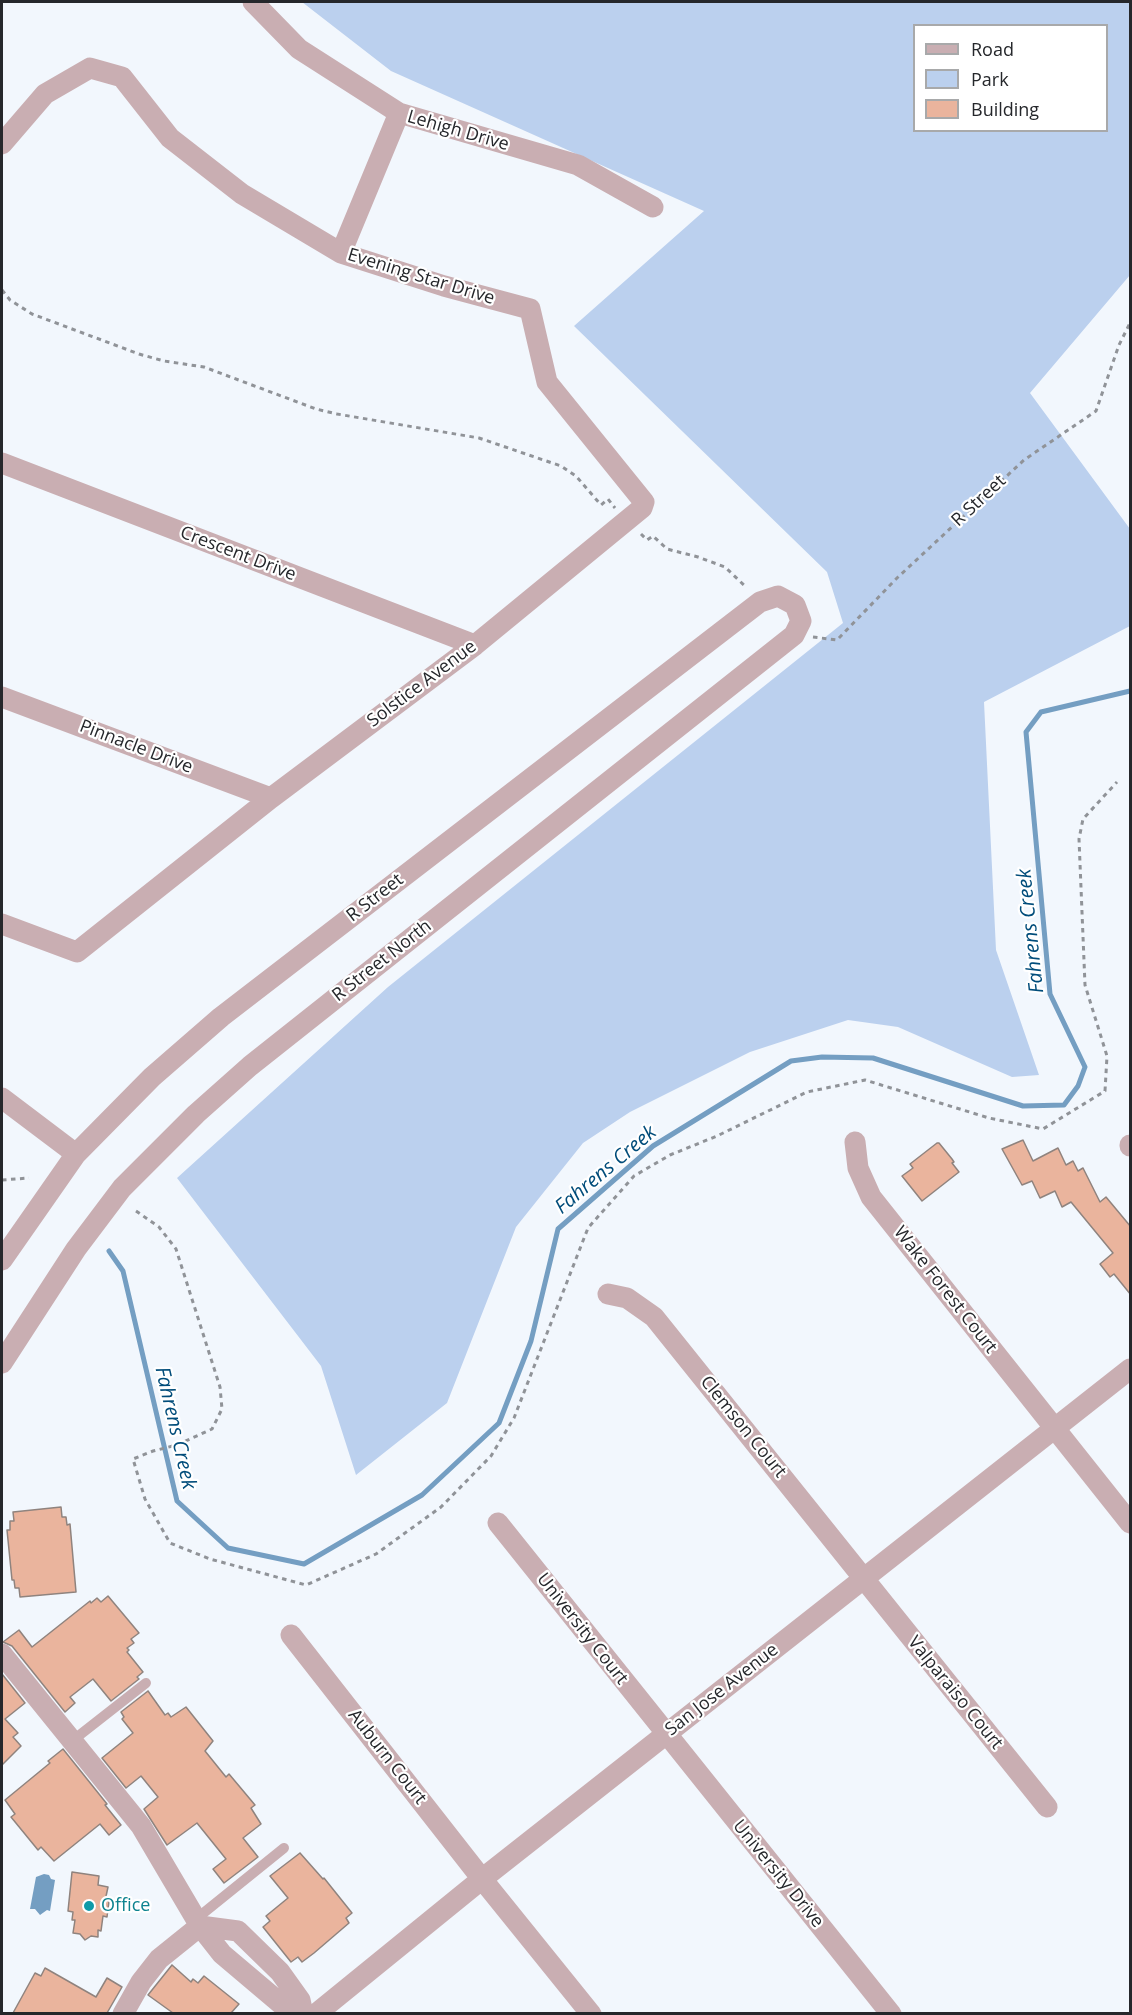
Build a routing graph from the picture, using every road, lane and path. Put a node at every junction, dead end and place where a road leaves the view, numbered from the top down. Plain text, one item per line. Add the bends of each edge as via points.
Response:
1 (253, 2) edge
2 (399, 113) junction
3 (2, 144) edge
4 (653, 207) dead end
5 (341, 253) junction
6 (2, 290) edge
7 (530, 309) joint
8 (1131, 323) edge
9 (2, 463) edge
10 (622, 524) junction
11 (760, 602) junction
12 (794, 634) junction
13 (475, 645) junction
14 (2, 697) edge
15 (1117, 782) dead end
16 (271, 798) junction
17 (2, 924) edge
18 (2, 1098) edge
19 (855, 1142) dead end
20 (76, 1154) junction
21 (29, 1179) dead end
22 (2, 1180) edge
23 (136, 1211) dead end
24 (2, 1260) edge
25 (608, 1293) dead end
26 (2, 1363) edge
27 (1131, 1370) edge
28 (1054, 1429) junction
29 (498, 1523) dead end
30 (1131, 1523) edge
31 (864, 1579) junction
32 (291, 1635) dead end
33 (2, 1654) edge
34 (146, 1683) dead end
35 (666, 1735) junction
36 (72, 1741) junction
37 (1047, 1807) dead end
38 (284, 1848) dead end
39 (482, 1879) junction
40 (198, 1923) junction
41 (123, 2013) edge
42 (293, 2013) edge
43 (303, 2013) edge
44 (316, 2013) edge
45 (591, 2013) edge
46 (891, 2013) edge

1 - 2 street, Lehigh Drive via 299,49
2 - 4 street, Lehigh Drive via 578,165
2 - 5 street
3 - 5 street, Evening Star Drive via 45,94 90,68 122,77 170,138 242,194
5 - 7 street, Evening Star Drive
6 - 10 path via 9,300 32,314 138,354 204,367 316,409 479,438 561,466 576,476 601,505 608,500
7 - 10 street, Solstice Avenue via 547,382 644,502
8 - 12 path, R Street via 1119,345 1096,411 1024,460 897,578 837,640
9 - 13 street, Crescent Drive
10 - 11 path via 647,540 653,536 668,549 725,567
10 - 13 street, Solstice Avenue
11 - 12 street via 778,596 795,605 801,621
11 - 20 street, R Street via 221,1017 152,1077
12 - 26 street, R Street North via 196,1114 122,1188 76,1249
13 - 16 street, Solstice Avenue
14 - 16 street, Pinnacle Drive
15 - 23 path via 1083,819 1079,839 1085,985 1107,1056 1105,1091 1043,1129 989,1118 865,1080 807,1092 670,1155 634,1176 588,1228 514,1418 492,1456 441,1506 376,1554 306,1585 210,1560 170,1543 145,1499 133,1459 212,1429 222,1409 220,1387 176,1249 159,1227
16 - 17 street, Solstice Avenue via 77,952
18 - 20 street
19 - 28 street, Wake Forest Court via 858,1168 871,1197
20 - 24 street, R Street
21 - 22 path
25 - 31 street, Clemson Court via 627,1298 654,1317
27 - 28 street, San Jose Avenue
28 - 30 street, Wake Forest Court
28 - 31 street, San Jose Avenue
29 - 35 street, University Court
31 - 35 street, San Jose Avenue
31 - 37 street, Valparaiso Court
32 - 39 street, Auburn Court
33 - 36 street
34 - 36 lane
35 - 39 street, San Jose Avenue
35 - 46 street, University Drive
36 - 40 street via 141,1826
38 - 40 lane
39 - 44 street, San Jose Avenue
39 - 45 street, Auburn Court
40 - 41 street via 159,1959
40 - 42 street via 222,1954
40 - 43 street via 238,1931 280,1972 300,2000

